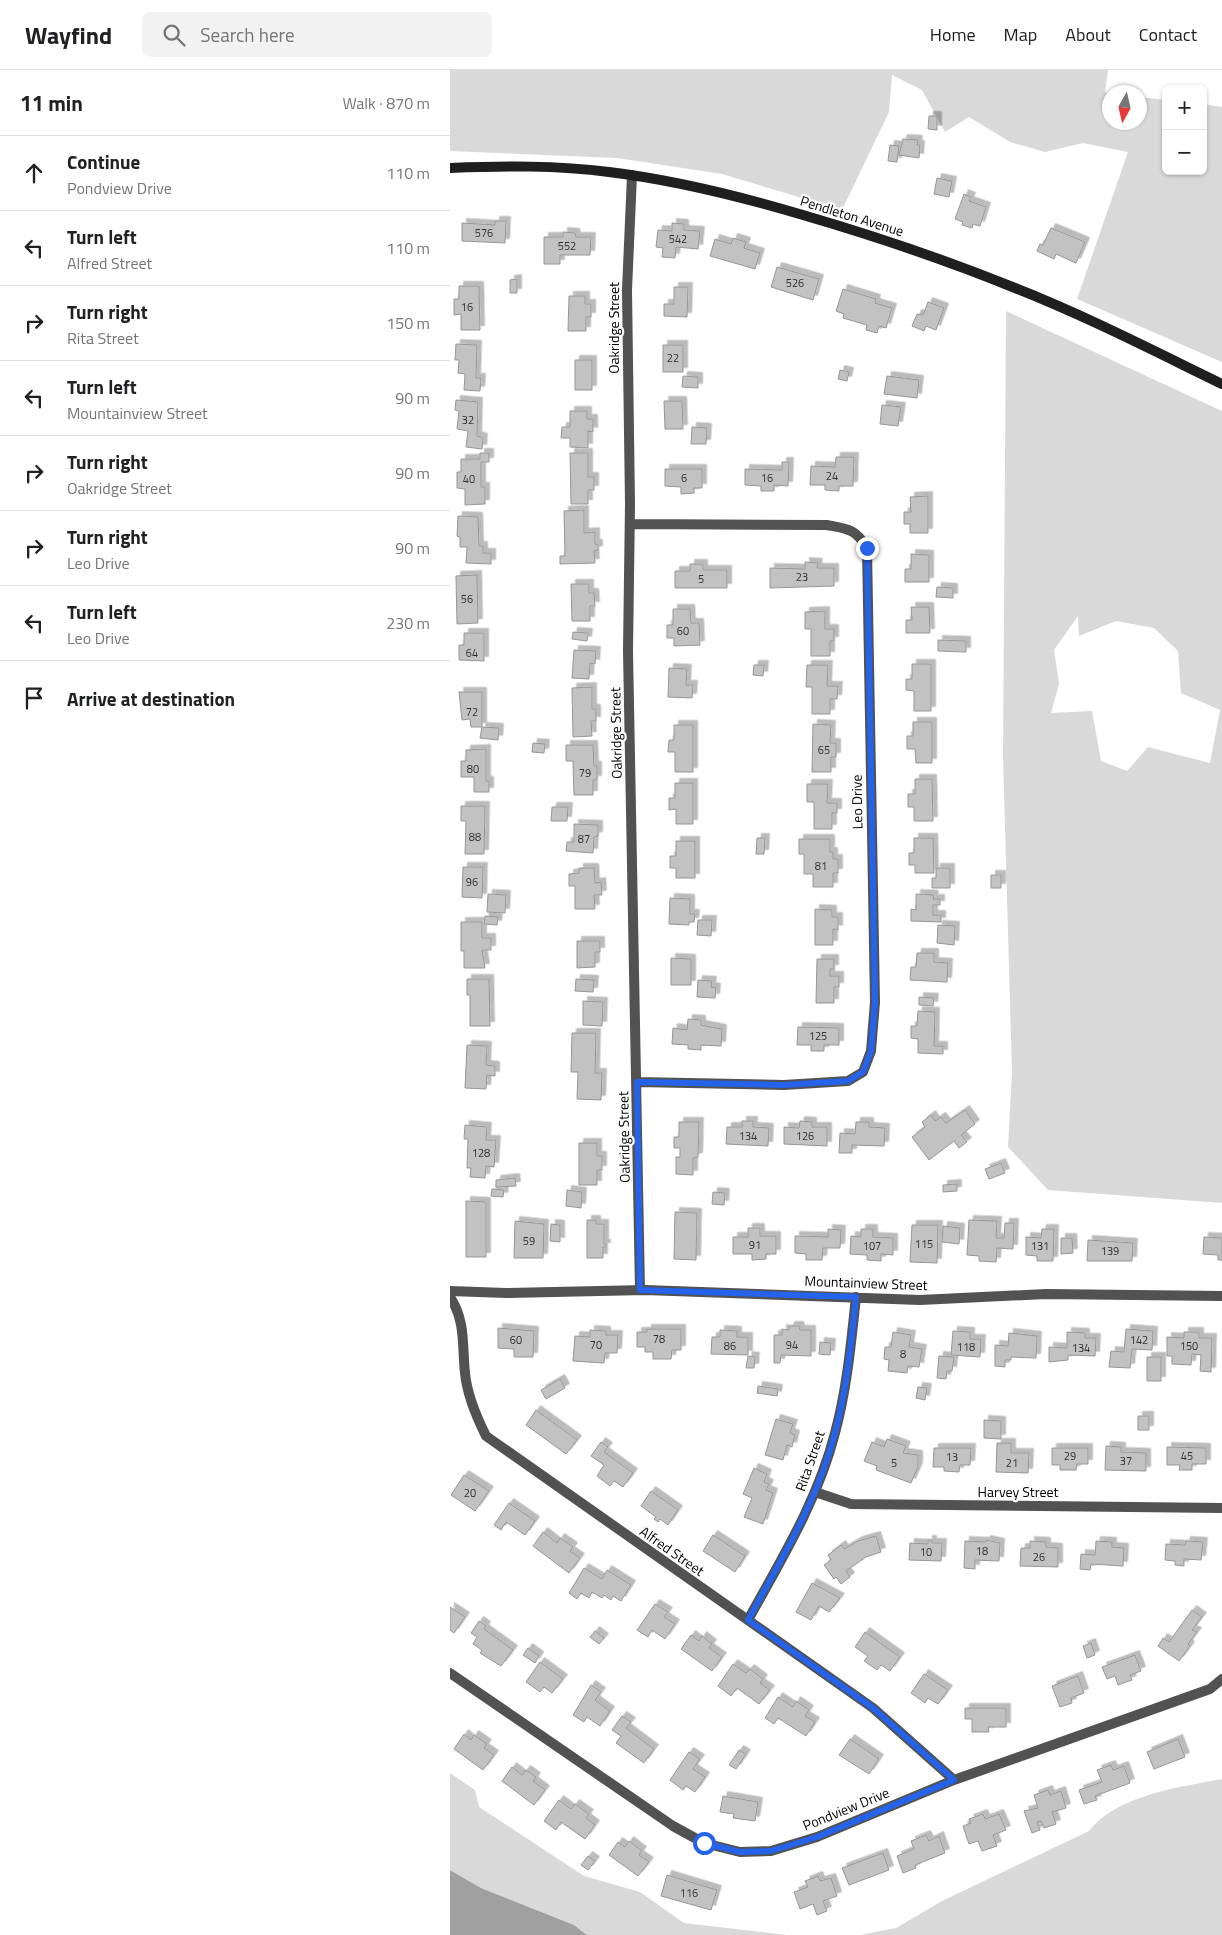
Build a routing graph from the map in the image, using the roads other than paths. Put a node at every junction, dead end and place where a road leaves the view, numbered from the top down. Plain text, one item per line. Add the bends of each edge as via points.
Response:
1 (450, 168) edge
2 (632, 175) junction
3 (1222, 384) edge
4 (630, 524) junction
5 (637, 1082) junction
6 (640, 1290) junction
7 (450, 1291) edge
8 (1222, 1296) edge
9 (450, 1297) edge
10 (856, 1297) junction
11 (815, 1492) junction
12 (1222, 1508) edge
13 (748, 1620) junction
14 (450, 1673) edge
15 (1222, 1679) edge
16 (954, 1780) junction

1 - 2 street, Pendleton Avenue via 547,167
2 - 3 street, Pendleton Avenue via 747,199 942,260 1063,308
2 - 4 street, Oakridge Street via 627,290
4 - 5 street, Oakridge Street via 628,670
4 - 5 street, Leo Drive via 827,526 847,529 859,535 867,548 875,992 871,1051 863,1072 848,1081 784,1085
5 - 6 street, Oakridge Street
6 - 7 street, Mountainview Street
6 - 10 street, Mountainview Street
8 - 10 street, Mountainview Street via 1046,1294 920,1300
9 - 13 street, Alfred Street via 462,1325 465,1375 473,1410 486,1436
10 - 11 street, Rita Street via 848,1366 835,1433
11 - 12 street, Harvey Street via 851,1504
11 - 13 street, Rita Street
13 - 16 street, Alfred Street via 873,1708
14 - 16 street, Pondview Drive via 673,1826 704,1843 740,1852 771,1851 817,1837
15 - 16 street, Pondview Drive via 1210,1690

